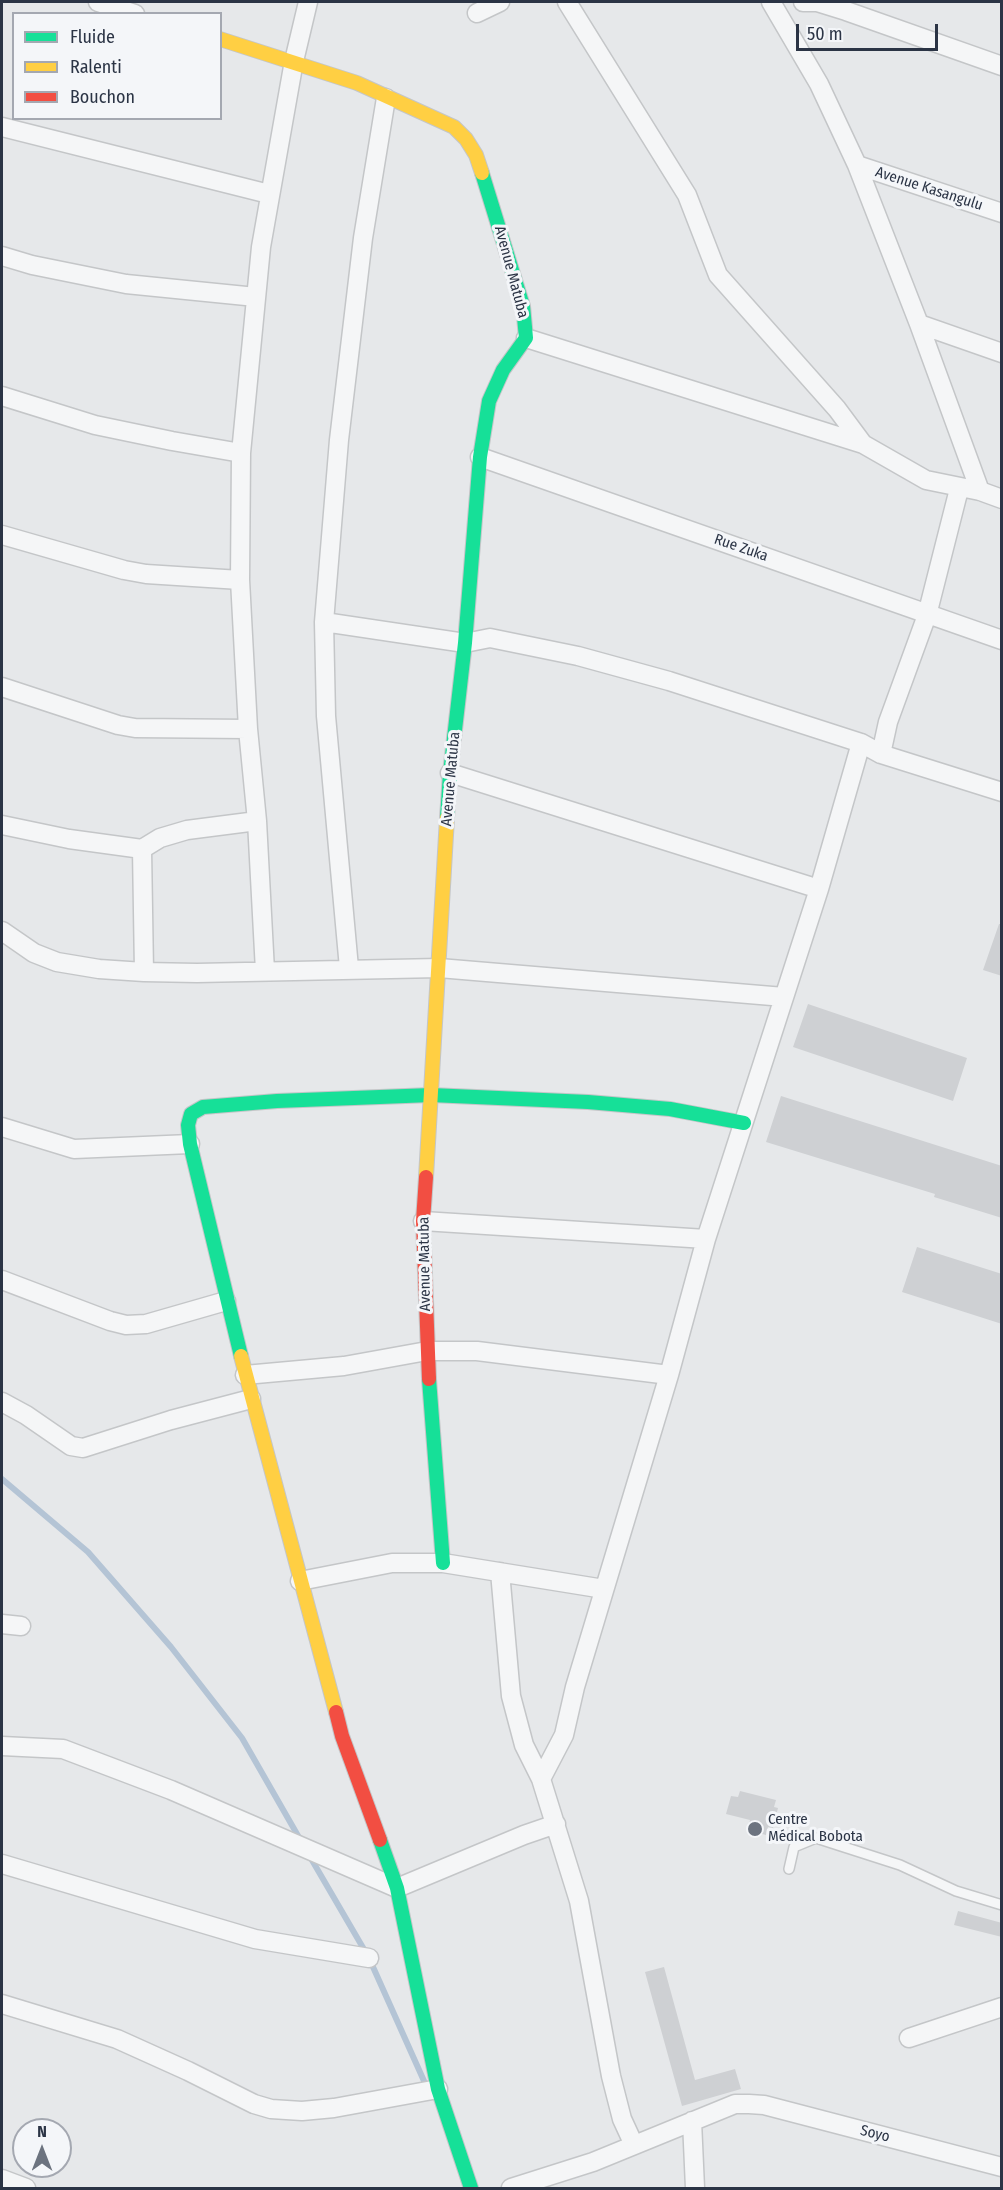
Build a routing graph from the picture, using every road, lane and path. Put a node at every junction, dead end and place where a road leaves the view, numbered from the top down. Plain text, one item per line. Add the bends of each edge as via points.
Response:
1 (98, 2) edge
2 (308, 2) edge
3 (500, 2) edge
4 (567, 2) edge
5 (793, 2) edge
6 (803, 2) edge
7 (772, 4) edge
8 (847, 6) edge
9 (129, 12) edge
10 (477, 13) dead end
11 (222, 40) edge
12 (294, 61) junction
13 (1002, 66) edge
14 (386, 98) junction
15 (2, 127) edge
16 (857, 165) junction
17 (269, 194) junction
18 (1002, 213) edge
19 (2, 256) edge
20 (256, 297) junction
21 (919, 324) junction
22 (526, 338) junction
23 (1002, 353) edge
24 (2, 396) edge
25 (863, 444) junction
26 (241, 453) junction
27 (480, 457) junction
28 (959, 489) junction
29 (980, 491) junction
30 (1002, 499) edge
31 (2, 535) edge
32 (240, 580) junction
33 (927, 615) junction
34 (324, 622) junction
35 (1002, 640) edge
36 (465, 643) junction
37 (2, 687) edge
38 (248, 729) junction
39 (861, 743) junction
40 (881, 753) junction
41 (450, 773) junction
42 (1002, 792) edge
43 (257, 821) junction
44 (2, 825) edge
45 (141, 849) junction
46 (819, 889) junction
47 (2, 931) edge
48 (349, 968) junction
49 (439, 968) junction
50 (265, 971) junction
51 (144, 972) junction
52 (784, 997) junction
53 (431, 1095) junction
54 (744, 1123) junction
55 (2, 1126) edge
56 (190, 1144) junction
57 (423, 1221) junction
58 (706, 1239) junction
59 (2, 1280) edge
60 (226, 1301) junction
61 (427, 1351) junction
62 (245, 1375) junction
63 (669, 1375) junction
64 (251, 1399) junction
65 (2, 1402) edge
66 (443, 1563) junction
67 (500, 1572) junction
68 (300, 1581) junction
69 (604, 1589) junction
70 (2, 1624) edge
71 (21, 1626) dead end
72 (2, 1746) edge
73 (542, 1779) junction
74 (556, 1824) junction
75 (2, 1864) edge
76 (789, 1869) dead end
77 (397, 1888) junction
78 (1002, 1905) edge
79 (369, 1958) dead end
80 (2, 2004) edge
81 (1002, 2007) edge
82 (909, 2038) dead end
83 (438, 2089) junction
84 (692, 2121) junction
85 (634, 2145) junction
86 (1002, 2167) edge
87 (2, 2180) edge
88 (26, 2188) edge
89 (471, 2188) edge
90 (512, 2188) edge
91 (695, 2188) edge

1 - 9 street
2 - 12 street
3 - 10 street
4 - 25 street via 687,195 718,275 837,409
5 - 7 street
6 - 8 street
7 - 16 street via 819,84
8 - 13 street
11 - 12 street, Avenue Matuba
12 - 14 street, Avenue Matuba via 357,83
12 - 17 street
14 - 22 street, Avenue Matuba via 454,127 476,155 523,306
14 - 34 street via 363,238 340,428
15 - 17 street
16 - 18 street, Avenue Kasangulu
16 - 21 street
17 - 20 street
19 - 20 street via 126,284
20 - 26 street
21 - 23 street
21 - 29 street
22 - 25 street
22 - 27 street, Avenue Matuba via 503,369 489,401
24 - 26 street via 95,425
25 - 28 street via 926,480
26 - 32 street
27 - 33 street, Rue Zuka
27 - 36 street, Avenue Matuba
28 - 29 street
28 - 33 street
29 - 30 street
31 - 32 street via 135,572
32 - 38 street
33 - 35 street, Rue Zuka
33 - 40 street via 888,722
34 - 36 street
34 - 48 street via 327,727
36 - 39 street via 490,638 578,656
36 - 41 street, Avenue Matuba
37 - 38 street via 135,728
38 - 43 street
39 - 40 street
39 - 46 street
40 - 42 street
41 - 46 street
41 - 49 street, Avenue Matuba
43 - 45 street via 187,830
43 - 50 street
44 - 45 street
45 - 51 street
46 - 52 street
47 - 51 street via 34,953 57,962
48 - 49 street
48 - 50 street
49 - 52 street
49 - 53 street, Avenue Matuba
50 - 51 street
52 - 54 street
53 - 54 street via 658,1108
53 - 56 street via 203,1107 191,1114
53 - 57 street, Avenue Matuba
54 - 58 street
55 - 56 street via 74,1149
56 - 60 street
57 - 58 street
57 - 61 street, Avenue Matuba
58 - 63 street
59 - 60 street via 126,1325 146,1324
60 - 62 street
61 - 62 street via 344,1366
61 - 63 street via 477,1351
61 - 66 street, Avenue Matuba
62 - 64 street
63 - 69 street
64 - 65 street via 83,1448 72,1446
64 - 68 street
66 - 67 street
66 - 68 street via 392,1563
67 - 69 street
67 - 73 street via 511,1696 524,1745
68 - 77 street via 342,1736
69 - 73 street via 564,1735
70 - 71 street
72 - 77 street via 63,1749 171,1790
73 - 74 street
74 - 77 street
74 - 85 street via 579,1901 610,2076
75 - 79 street via 255,1939
76 - 78 lane via 794,1847 816,1838 900,1865 956,1891
77 - 83 street
80 - 83 street via 117,2039 271,2109 334,2108
81 - 82 street
83 - 89 street
84 - 85 street
84 - 86 street, Soyo via 735,2104 764,2105
84 - 91 street
85 - 90 street
87 - 88 street

